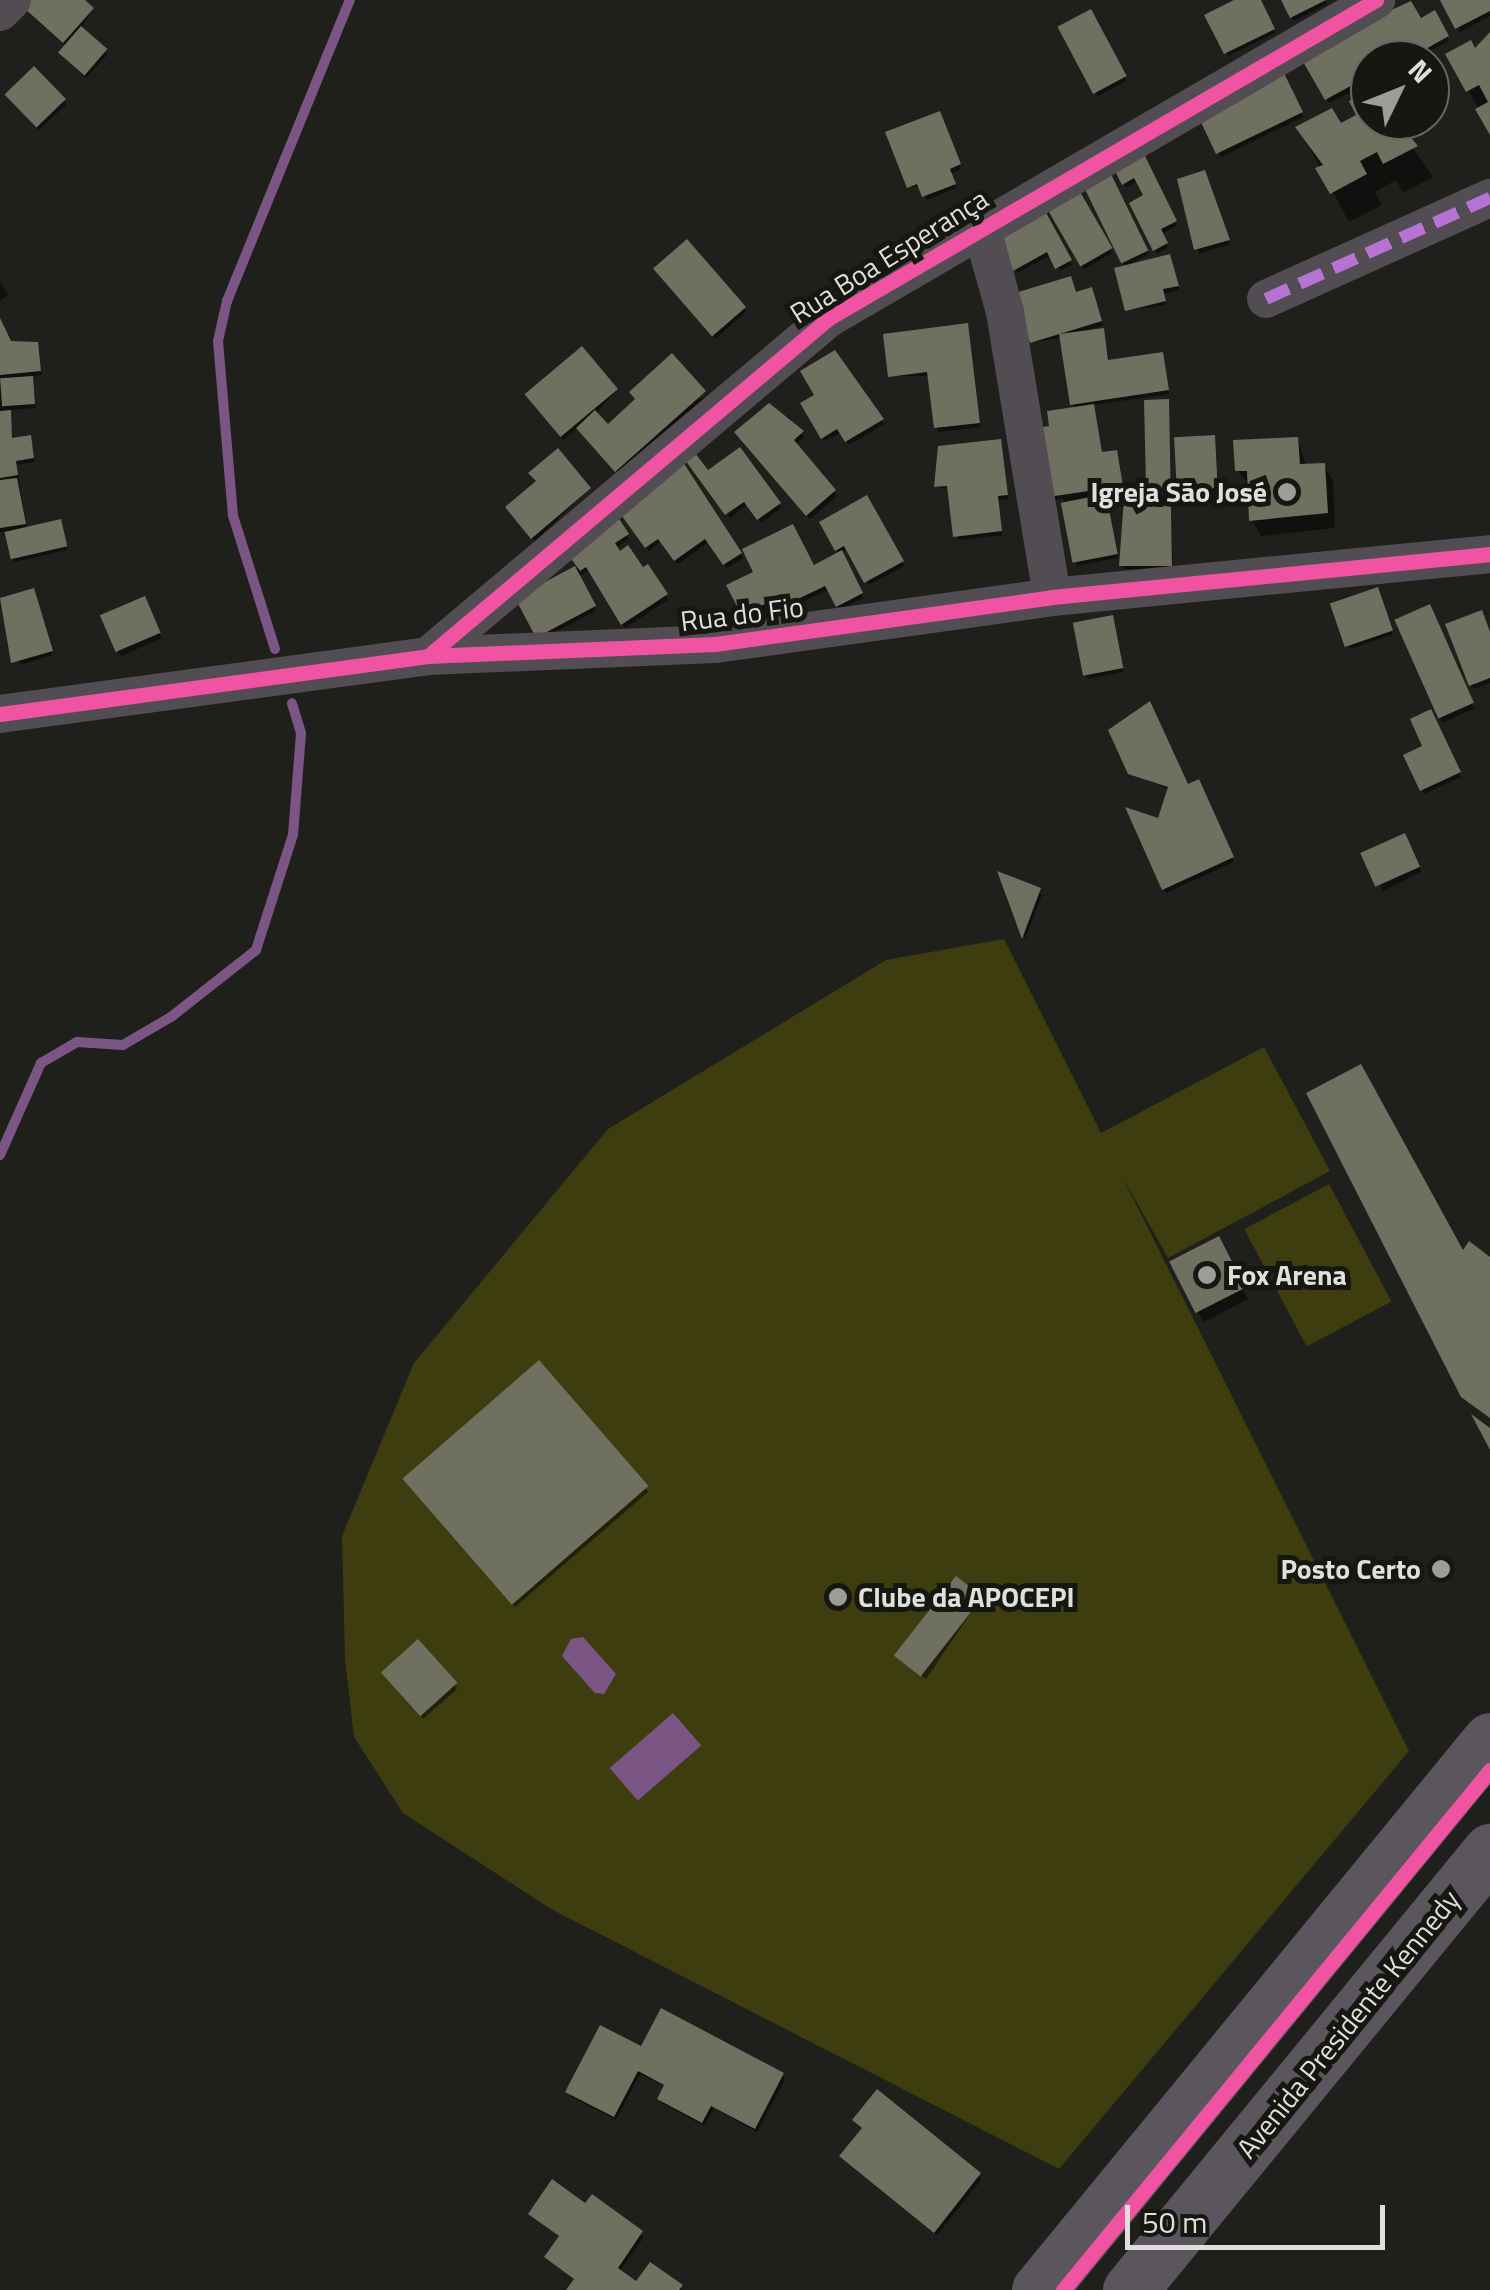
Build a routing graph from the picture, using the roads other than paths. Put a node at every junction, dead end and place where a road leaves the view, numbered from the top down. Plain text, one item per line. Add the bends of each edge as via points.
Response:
1 (12, 0) edge
2 (1376, 0) edge
3 (0, 12) edge
4 (1490, 198) edge
5 (982, 226) junction
6 (1266, 299) dead end
7 (1490, 554) edge
8 (1052, 598) junction
9 (428, 656) junction
10 (0, 714) edge
11 (1490, 1740) edge
12 (1490, 1851) edge
13 (1039, 2290) edge
14 (1130, 2290) edge

1 - 3 street
2 - 5 street, Rua Boa Esperança
4 - 6 street
5 - 8 street via 1005,312
5 - 9 street, Rua Boa Esperança via 801,338 602,515
7 - 8 street, Rua do Fio
8 - 9 street, Rua do Fio via 715,644
9 - 10 street, Rua do Fio
11 - 13 main road
12 - 14 main road, Avenida Presidente Kennedy

